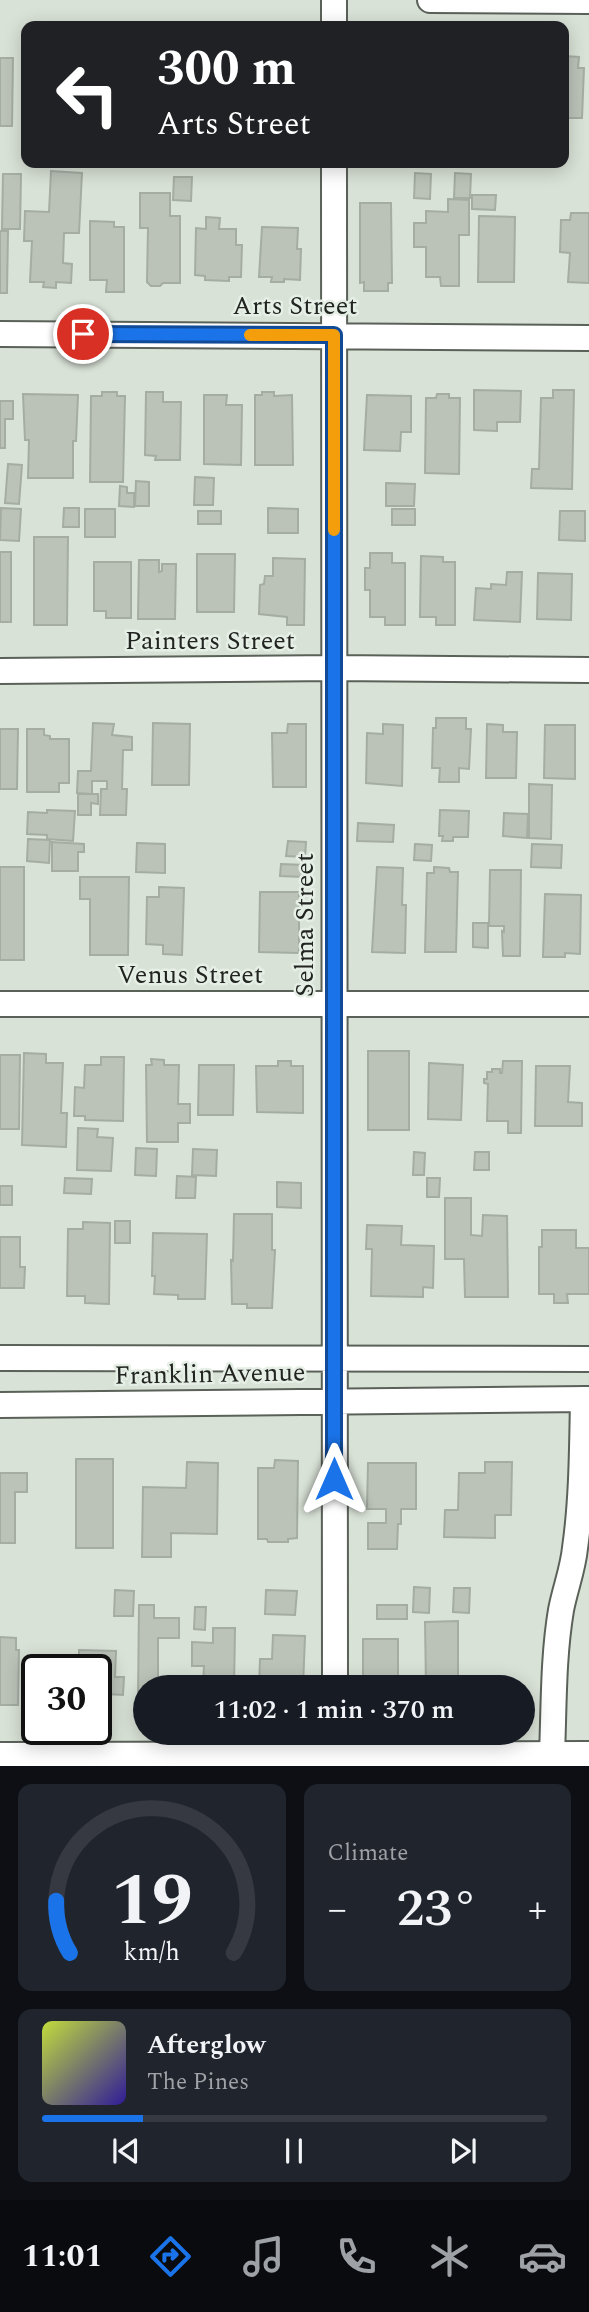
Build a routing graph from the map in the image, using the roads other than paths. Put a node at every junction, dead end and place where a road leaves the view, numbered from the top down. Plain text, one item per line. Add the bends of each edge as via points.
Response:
1 (334, 0) edge
2 (430, 0) edge
3 (589, 1) edge
4 (334, 21) edge
5 (334, 168) edge
6 (0, 334) edge
7 (334, 335) junction
8 (589, 338) edge
9 (334, 668) junction
10 (589, 670) edge
11 (0, 671) edge
12 (0, 1004) edge
13 (334, 1004) junction
14 (589, 1004) edge
15 (0, 1358) edge
16 (334, 1359) junction
17 (589, 1359) edge
18 (586, 1399) edge
19 (334, 1401) junction
20 (0, 1405) edge
21 (335, 1675) edge
22 (335, 1751) edge
23 (552, 1754) junction
24 (589, 1754) edge
25 (0, 1755) edge

1 - 4 street
2 - 3 street
5 - 7 street, Selma Street
6 - 7 street, Arts Street
7 - 8 street, Arts Street
7 - 9 street, Selma Street
9 - 10 street, Painters Street
9 - 11 street, Painters Street
9 - 13 street, Selma Street
12 - 13 street, Venus Street
13 - 14 street, Venus Street
13 - 16 street, Selma Street
15 - 16 street, Franklin Avenue
16 - 17 street, Franklin Avenue
16 - 19 street, Selma Street
18 - 19 street, Franklin Avenue
18 - 23 street via 577,1531 558,1637
19 - 20 street, Franklin Avenue
19 - 21 street, Selma Street
22 - 23 street
22 - 25 street
23 - 24 street

